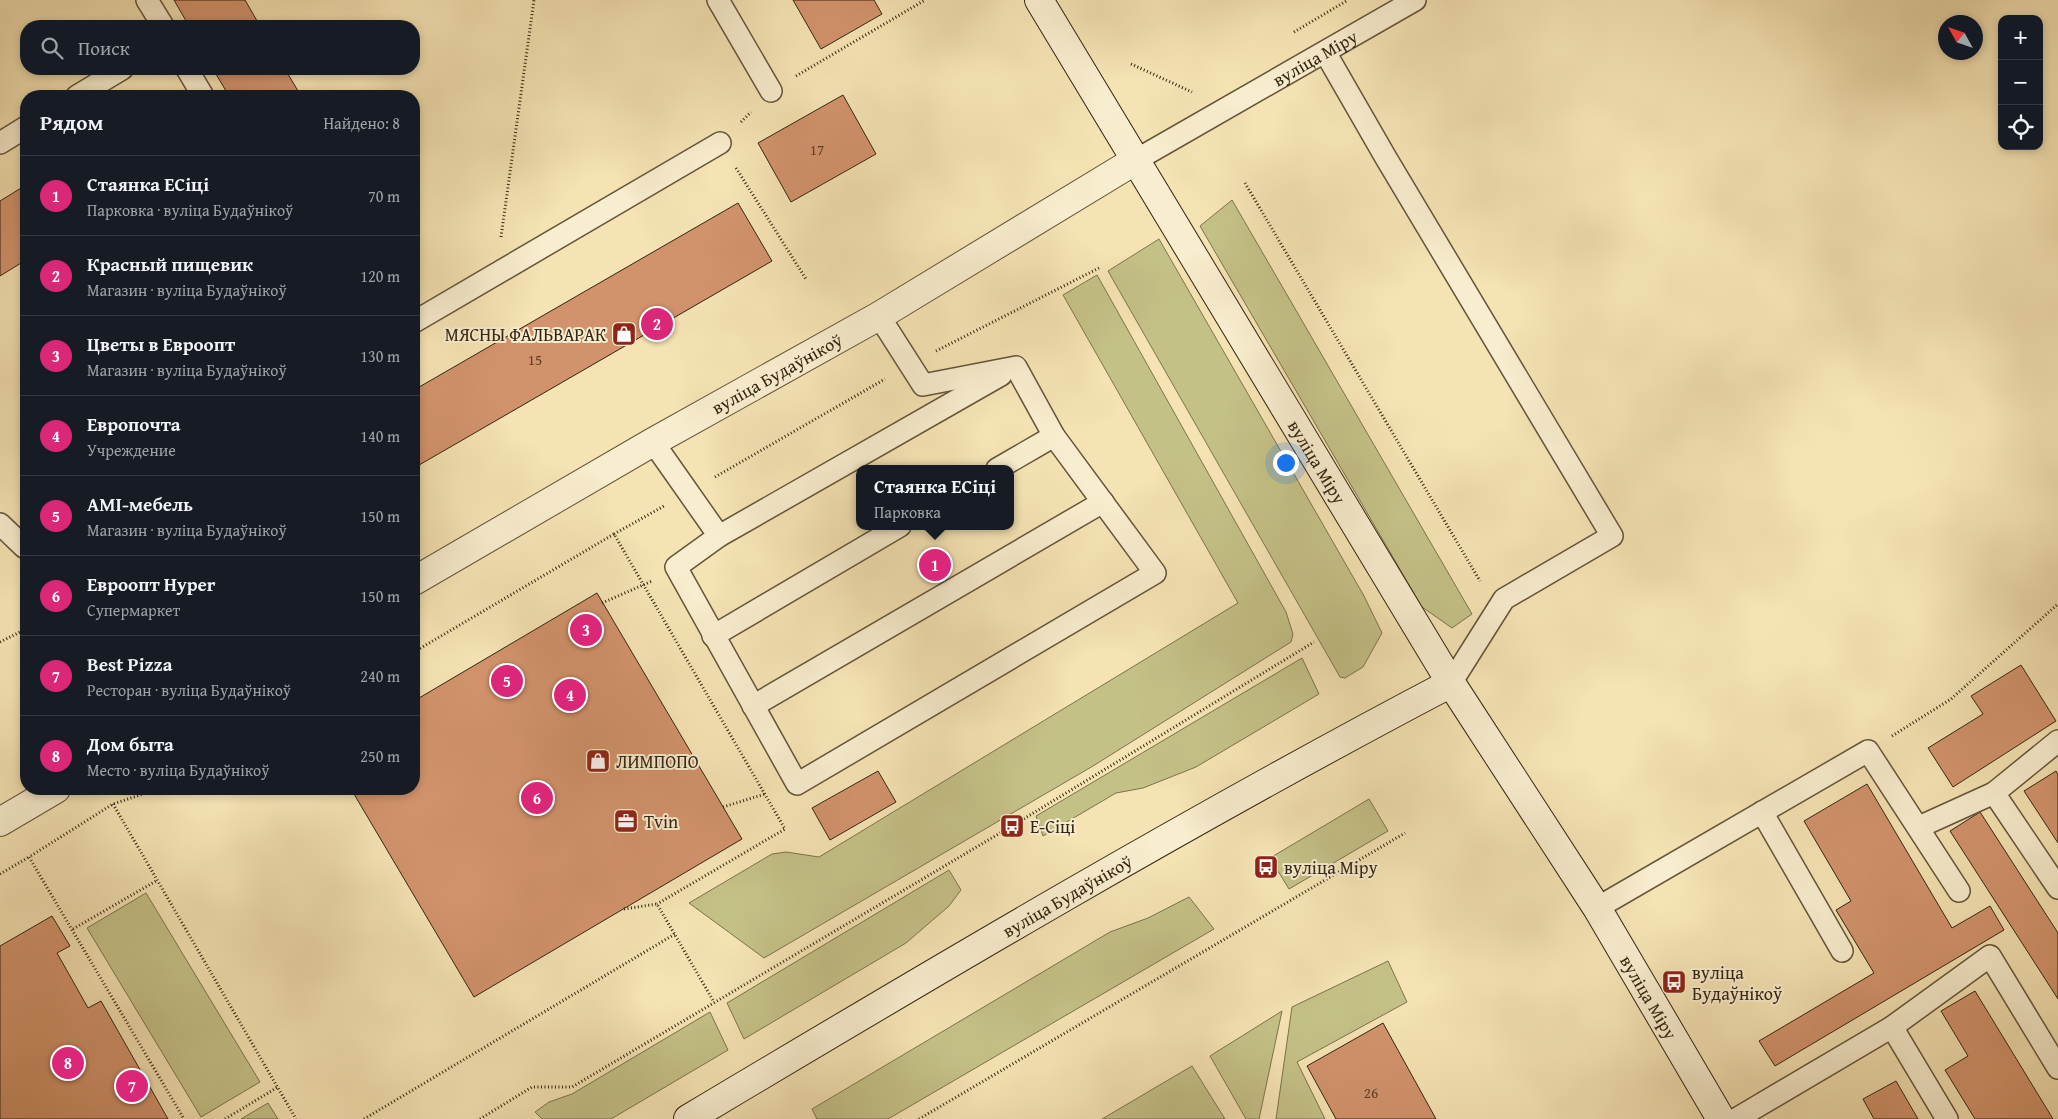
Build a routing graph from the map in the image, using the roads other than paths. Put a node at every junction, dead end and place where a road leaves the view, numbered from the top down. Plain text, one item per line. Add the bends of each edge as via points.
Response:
1 (147, 0) edge
2 (718, 0) edge
3 (1039, 0) edge
4 (1415, 0) edge
5 (159, 20) edge
6 (1325, 52) junction
7 (112, 75) edge
8 (191, 75) edge
9 (86, 90) edge
10 (199, 90) edge
11 (771, 91) road end
12 (20, 130) edge
13 (0, 142) edge
14 (720, 143) road end
15 (1136, 160) junction
16 (879, 316) junction
17 (420, 319) edge
18 (1016, 367) junction
19 (1054, 436) junction
20 (653, 442) junction
21 (1004, 465) edge
22 (1103, 502) junction
23 (0, 524) edge
24 (893, 530) edge
25 (719, 536) junction
26 (20, 546) edge
27 (420, 578) edge
28 (714, 636) junction
29 (1452, 683) junction
30 (753, 706) junction
31 (2058, 741) edge
32 (1994, 793) junction
33 (46, 795) edge
34 (1762, 812) junction
35 (0, 822) edge
36 (1919, 827) junction
37 (2058, 888) edge
38 (1958, 891) dead end
39 (1597, 908) junction
40 (1842, 951) dead end
41 (1892, 1027) junction
42 (2058, 1068) edge
43 (688, 1119) edge
44 (1721, 1119) edge
45 (1736, 1119) edge
46 (1947, 1119) edge

1 - 5 lane
2 - 11 lane
3 - 15 main road, вуліца Міру
4 - 6 lane, вуліца Міру
6 - 15 lane, вуліца Міру
6 - 29 lane via 1612,536 1504,599
7 - 9 lane
8 - 10 lane
12 - 13 lane
14 - 17 lane
15 - 16 main road, вуліца Будаўнікоў
15 - 29 main road, вуліца Міру
16 - 18 lane via 923,385
16 - 20 main road, вуліца Будаўнікоў
18 - 19 lane
18 - 25 lane
19 - 21 lane
19 - 22 lane
20 - 25 lane
20 - 27 main road, вуліца Будаўнікоў
22 - 30 lane
22 - 30 lane via 1155,572 796,784
23 - 26 lane
24 - 28 lane
25 - 28 lane via 676,567
28 - 30 lane
29 - 39 main road, вуліца Міру
29 - 43 main road, вуліца Будаўнікоў via 1133,858
31 - 32 lane
32 - 36 lane
32 - 37 lane
33 - 35 main road
34 - 36 lane via 1868,751
34 - 39 lane
34 - 40 lane
36 - 38 lane
39 - 44 main road, вуліца Міру
41 - 42 lane via 1990,956
41 - 45 lane
41 - 46 lane

